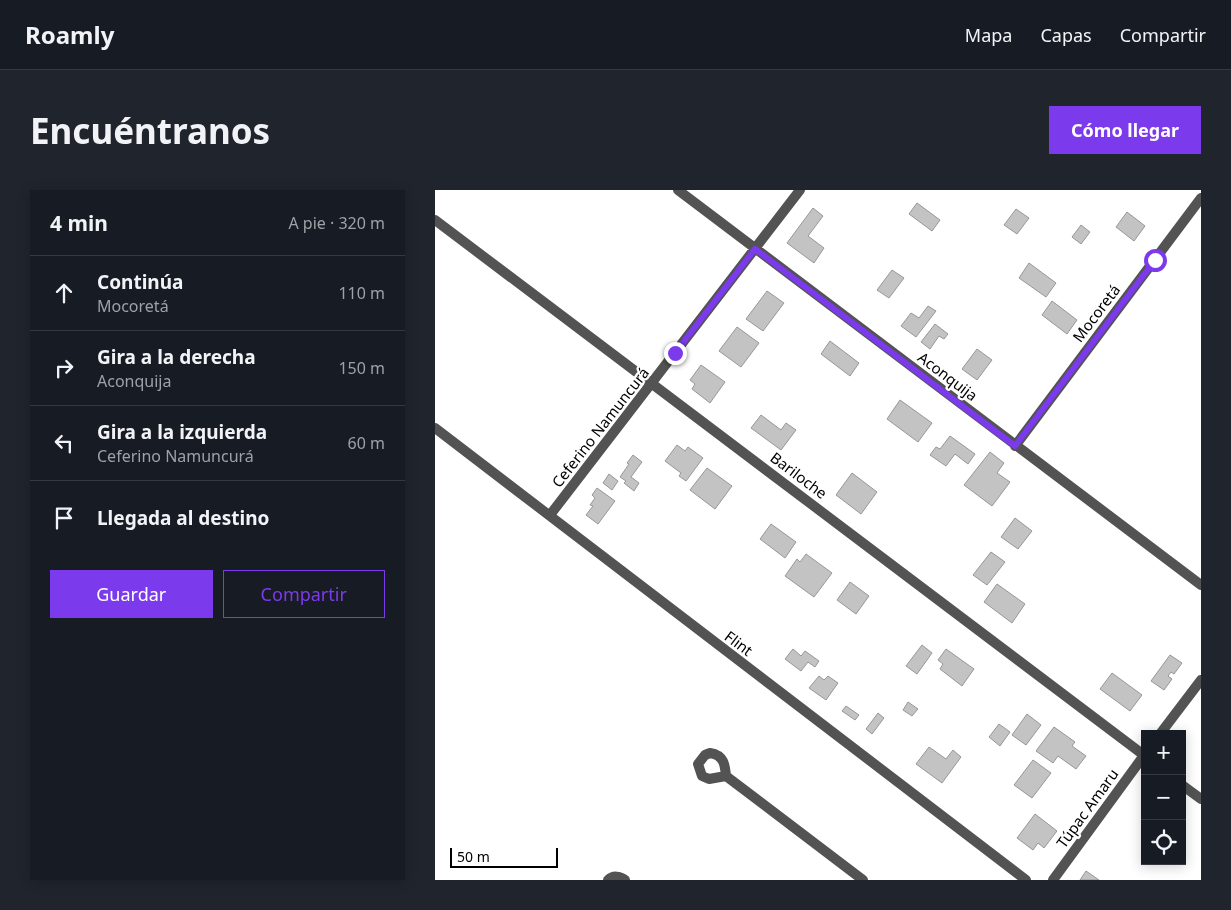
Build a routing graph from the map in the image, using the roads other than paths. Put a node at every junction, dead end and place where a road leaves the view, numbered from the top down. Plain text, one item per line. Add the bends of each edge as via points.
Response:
1 (678, 190) edge
2 (800, 190) edge
3 (1201, 198) edge
4 (435, 220) edge
5 (755, 249) junction
6 (653, 383) junction
7 (435, 428) edge
8 (1015, 446) junction
9 (550, 515) junction
10 (1201, 585) edge
11 (1201, 680) edge
12 (1163, 730) edge
13 (1141, 753) edge
14 (1141, 759) edge
15 (726, 776) dead end
16 (1186, 788) edge
17 (1201, 799) edge
18 (608, 880) edge
19 (625, 880) edge
20 (863, 880) edge
21 (1026, 880) edge
22 (1053, 880) edge

1 - 5 street, Aconquija
2 - 5 street, Ceferino Namuncurá
3 - 8 street, Mocoretá
4 - 6 street, Bariloche
5 - 6 street, Ceferino Namuncurá
5 - 8 street, Aconquija
6 - 9 street, Ceferino Namuncurá
6 - 13 street, Bariloche
7 - 9 street, Flint
8 - 10 street, Aconquija
9 - 21 street, Flint
11 - 12 street
14 - 22 street, Túpac Amaru
15 - 20 street
16 - 17 street
18 - 19 street via 622,877

